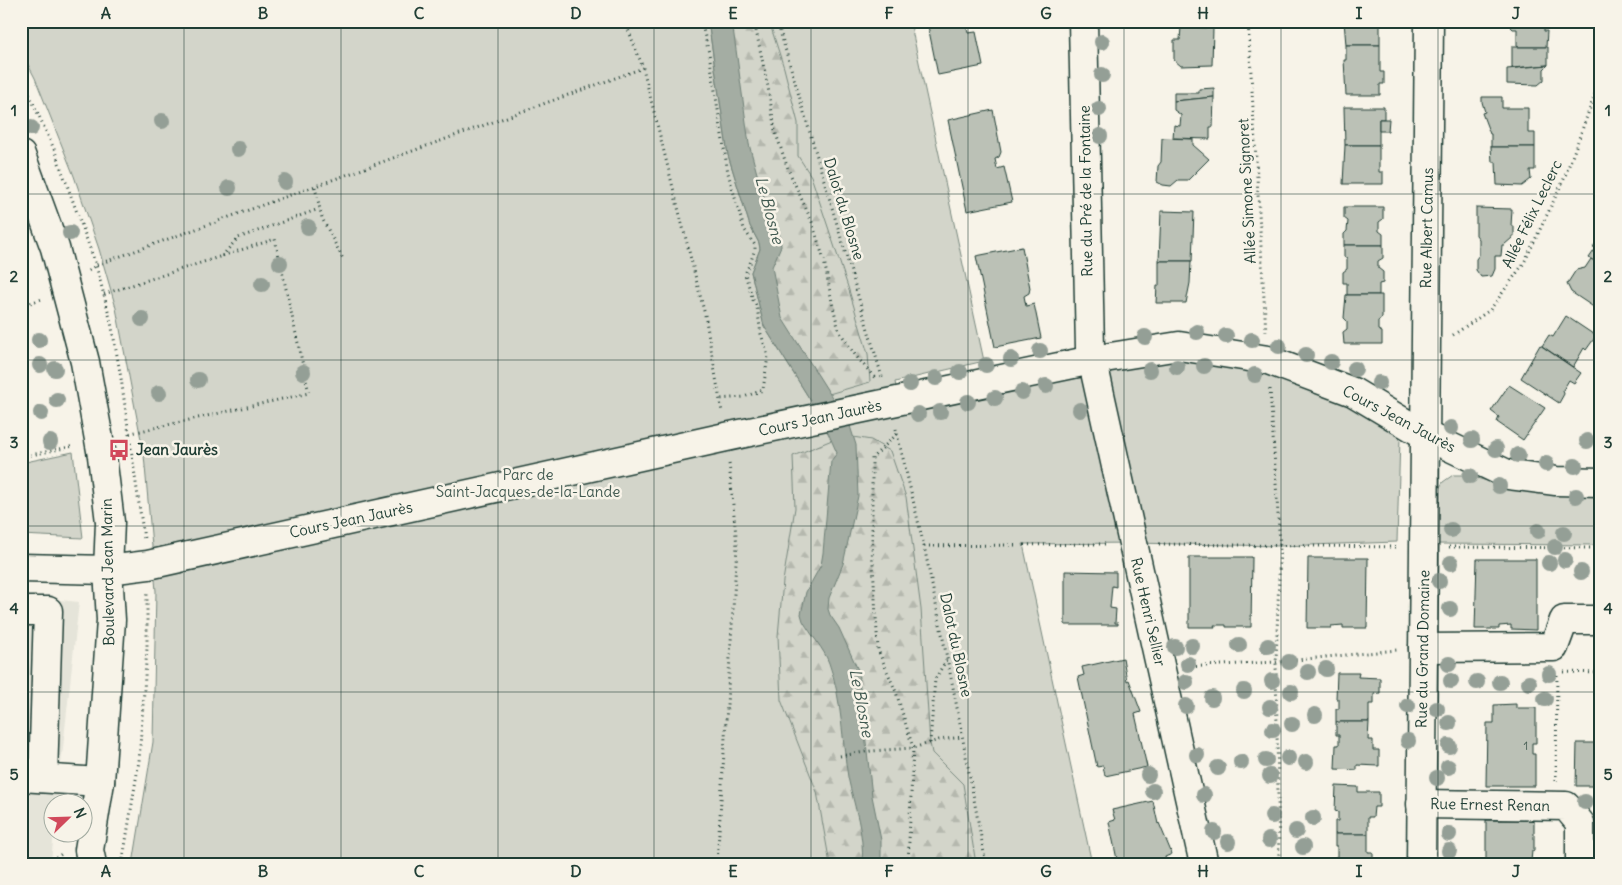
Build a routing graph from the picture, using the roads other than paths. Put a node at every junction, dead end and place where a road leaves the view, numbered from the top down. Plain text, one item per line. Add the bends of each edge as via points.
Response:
1 (1083, 21) edge
2 (1429, 21) edge
3 (21, 155) edge
4 (1092, 360) junction
5 (1425, 435) junction
6 (1601, 482) edge
7 (21, 568) edge
8 (108, 570) junction
9 (21, 611) edge
10 (1601, 620) edge
11 (1423, 648) junction
12 (32, 778) edge
13 (100, 782) junction
14 (1422, 804) junction
15 (1590, 823) edge
16 (87, 859) edge
17 (1204, 864) edge
18 (1421, 864) edge
19 (1580, 864) edge

1 - 4 street, Rue du Pré de la Fontaine
2 - 5 street, Rue Albert Camus
3 - 8 street, Boulevard Jean Marin via 55,248 85,362 110,522
4 - 5 street, Cours Jean Jaurès via 1179,346 1268,360 1353,392
4 - 8 street, Cours Jean Jaurès via 888,397 707,442
4 - 17 street, Rue Henri Sellier
5 - 6 street, Cours Jean Jaurès via 1509,475
5 - 11 street, Rue du Grand Domaine
7 - 8 street, Cours Jean Jaurès
8 - 13 street, Boulevard Jean Marin via 111,620
9 - 12 street via 48,611
10 - 11 street via 1564,620 1554,647
11 - 14 street, Rue du Grand Domaine
12 - 13 street
13 - 16 street, Boulevard Jean Marin
14 - 15 street, Rue Ernest Renan via 1566,806
14 - 18 street, Rue du Grand Domaine
15 - 19 street, Rue Ernest Renan

